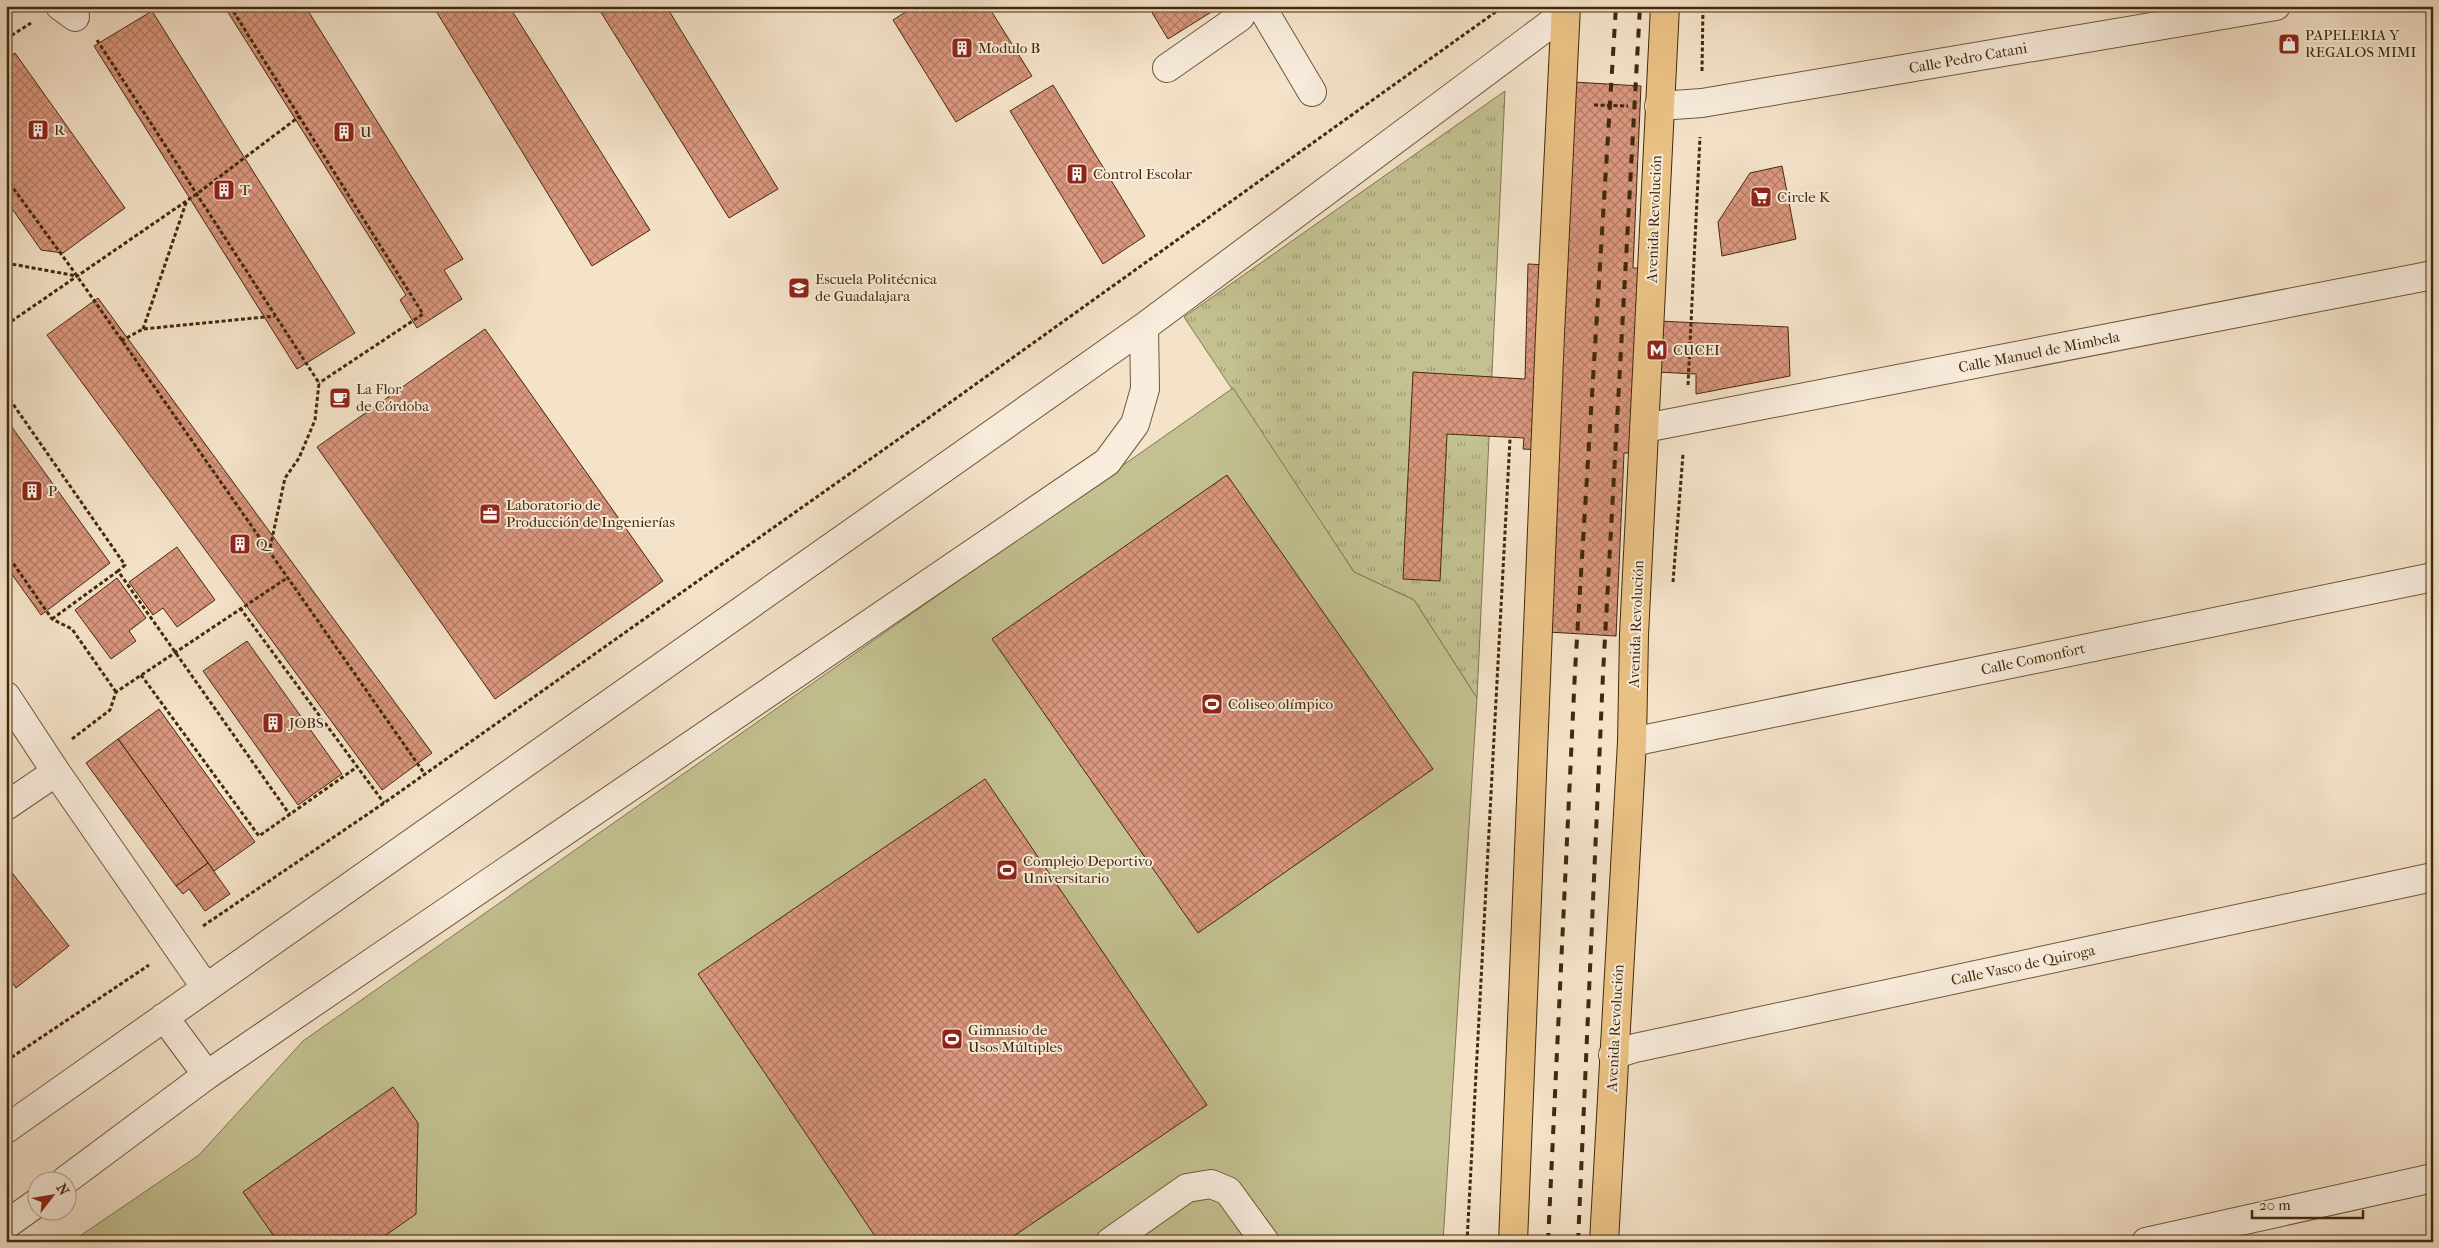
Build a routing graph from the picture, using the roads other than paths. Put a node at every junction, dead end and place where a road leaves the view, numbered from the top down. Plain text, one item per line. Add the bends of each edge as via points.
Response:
1 (1245, 6) edge
2 (1260, 6) edge
3 (1665, 6) edge
4 (2276, 6) edge
5 (1566, 10) edge
6 (1167, 68) dead end
7 (1312, 92) dead end
8 (1658, 106) junction
9 (2433, 275) edge
10 (1144, 328) junction
11 (1645, 428) junction
12 (2433, 577) edge
13 (6, 696) edge
14 (1632, 742) junction
15 (56, 772) junction
16 (6, 806) edge
17 (2433, 876) edge
18 (206, 988) junction
19 (164, 1017) junction
20 (1613, 1055) junction
21 (207, 1076) junction
22 (6, 1129) edge
23 (78, 1171) edge
24 (2433, 1178) edge
25 (28, 1209) edge
26 (6, 1225) edge
27 (1110, 1242) edge
28 (1265, 1242) edge
29 (1513, 1242) edge
30 (1604, 1242) edge
31 (2146, 1242) edge

1 - 6 street via 1240,16
2 - 7 street
3 - 8 main road, Avenida Revolución
4 - 8 street, Calle Pedro Catani via 1702,104
5 - 10 street
5 - 29 main road
8 - 11 main road, Avenida Revolución
9 - 11 street, Calle Manuel de Mimbela
10 - 18 street
10 - 21 street via 1146,389 1135,424 1107,462
11 - 14 main road, Avenida Revolución
12 - 14 street, Calle Comonfort
13 - 15 street
14 - 20 main road, Avenida Revolución
15 - 16 street
15 - 18 street
17 - 20 street, Calle Vasco de Quiroga
18 - 19 street
19 - 21 street
19 - 22 street
20 - 30 main road, Avenida Revolución
21 - 23 street
24 - 31 street
25 - 26 street
27 - 28 street via 1187,1188 1211,1184 1228,1191

